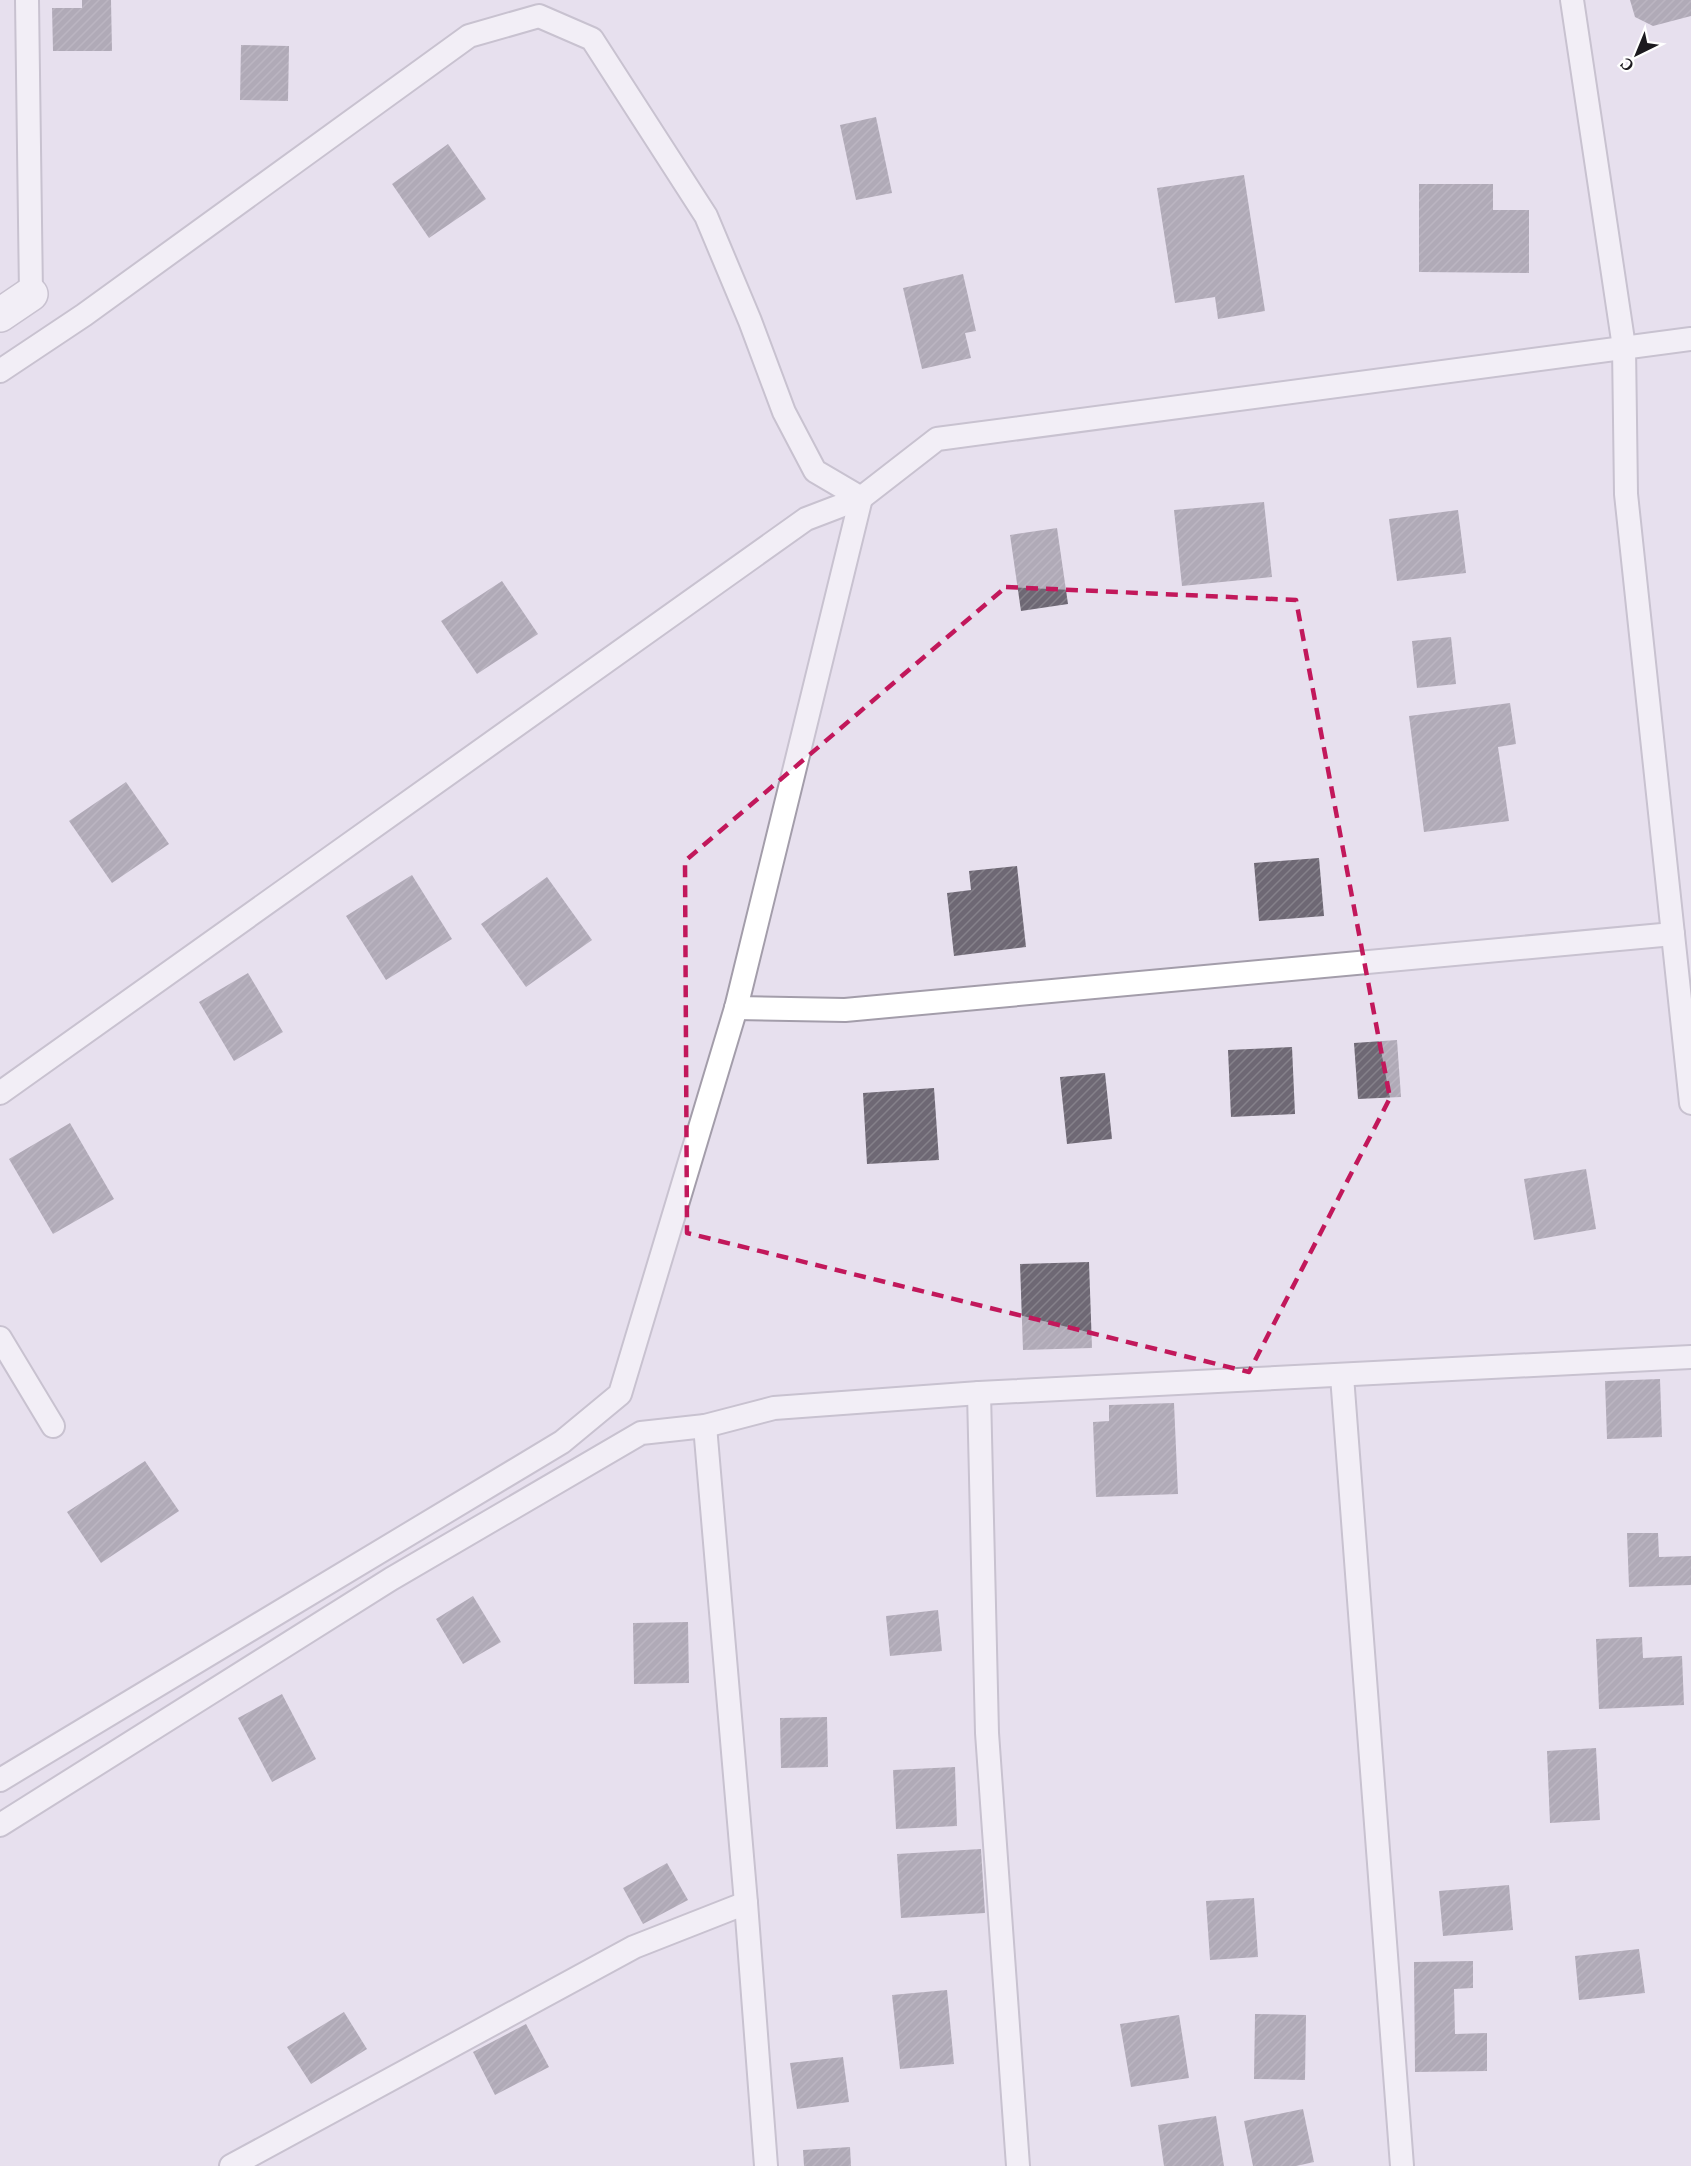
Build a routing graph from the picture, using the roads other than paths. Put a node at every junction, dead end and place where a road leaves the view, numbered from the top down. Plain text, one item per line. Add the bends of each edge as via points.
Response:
1 (27, 0) edge
2 (1572, 0) edge
3 (31, 294) joint
4 (0, 315) edge
5 (1691, 339) edge
6 (1624, 347) junction
7 (0, 371) edge
8 (861, 498) junction
9 (1673, 934) junction
10 (736, 1008) junction
11 (0, 1093) edge
12 (1691, 1103) edge
13 (0, 1338) edge
14 (1691, 1357) edge
15 (1342, 1376) junction
16 (979, 1393) junction
17 (53, 1426) dead end
18 (705, 1426) junction
19 (0, 1780) edge
20 (0, 1825) edge
21 (746, 1903) junction
22 (231, 2166) edge
23 (766, 2166) edge
24 (1018, 2166) edge
25 (1402, 2166) edge

1 - 3 lane
2 - 6 lane
3 - 4 street
5 - 6 lane
6 - 8 lane via 937,439
6 - 9 lane via 1626,494
7 - 8 lane via 84,315 469,36 539,16 592,39 705,216 784,412 815,471
8 - 10 lane
8 - 11 lane via 806,519
9 - 10 lane via 845,1010
9 - 12 lane
10 - 19 lane via 621,1394 562,1442
13 - 17 lane
14 - 15 lane
15 - 16 lane
15 - 25 lane
16 - 18 lane via 774,1408
16 - 24 lane via 987,1733
18 - 20 lane via 641,1433 391,1579
18 - 21 lane
21 - 22 lane via 634,1947
21 - 23 lane

